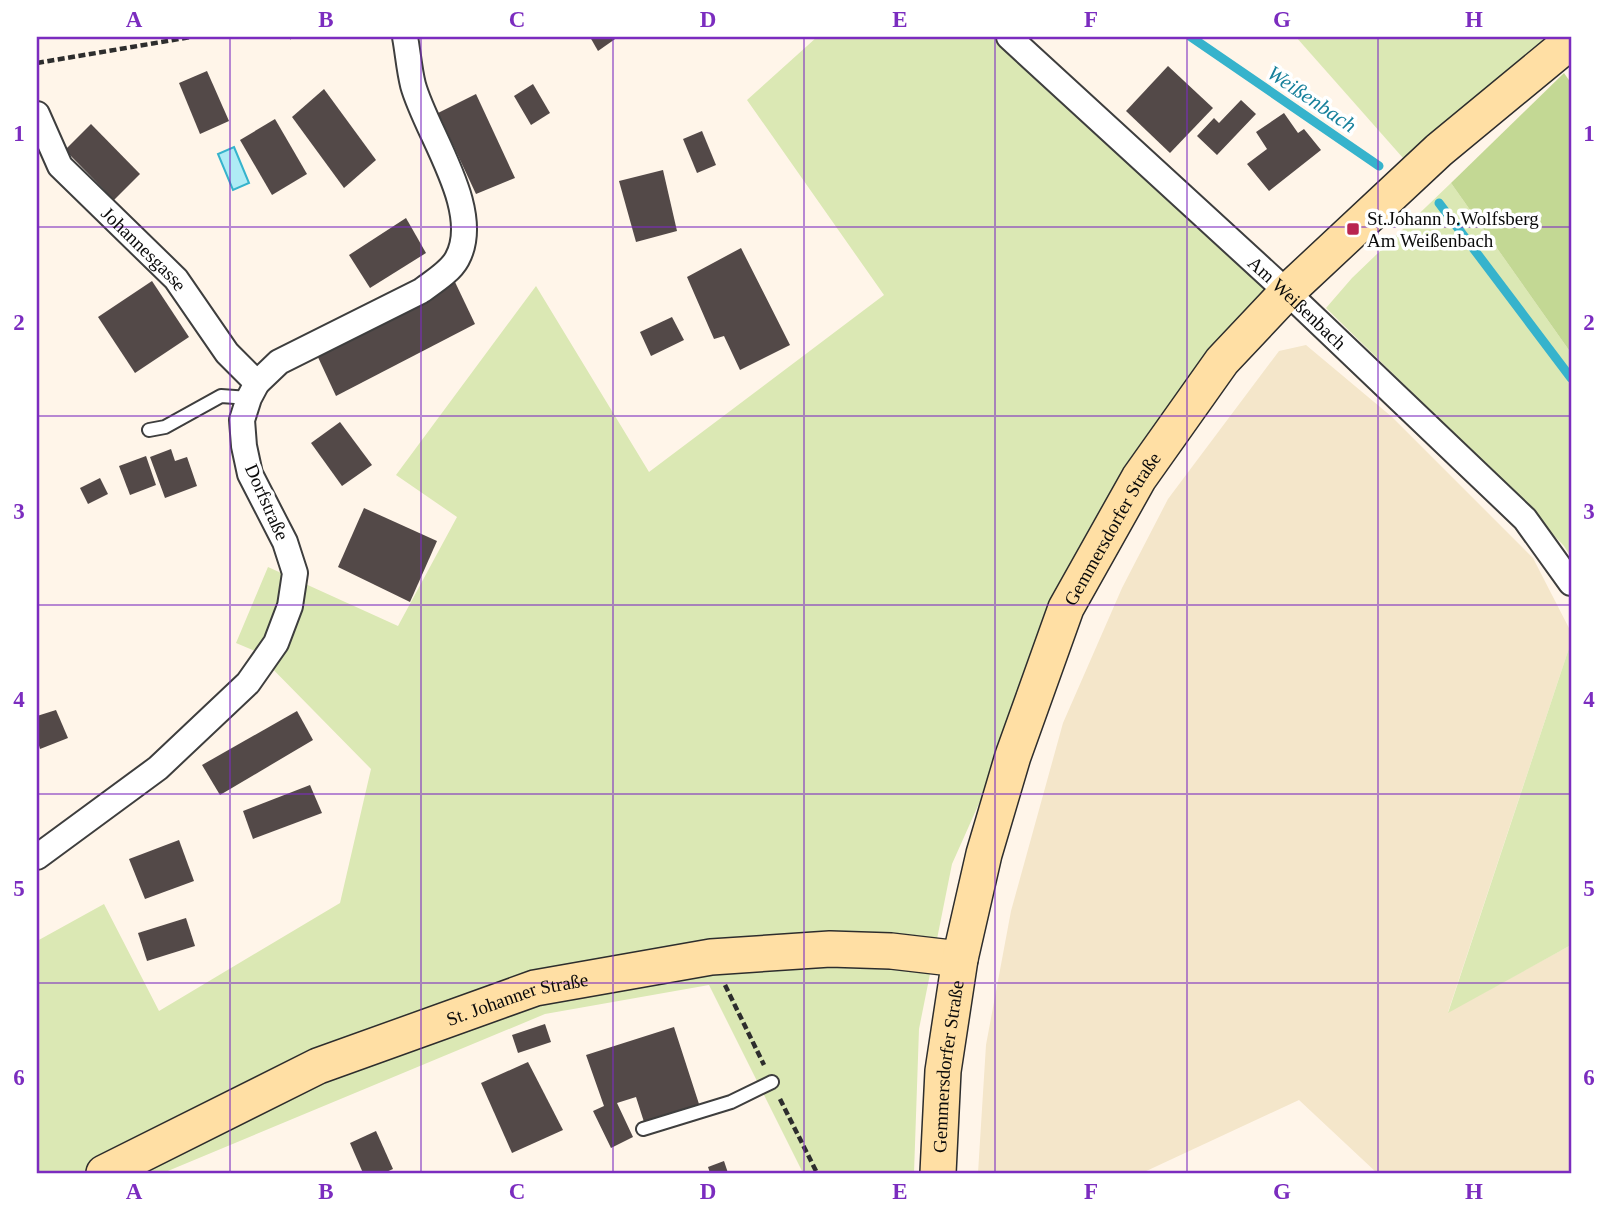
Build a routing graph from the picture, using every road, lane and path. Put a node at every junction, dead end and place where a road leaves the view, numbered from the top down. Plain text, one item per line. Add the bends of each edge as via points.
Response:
1 (191, 37) edge
2 (405, 37) edge
3 (1009, 37) edge
4 (1571, 41) edge
5 (37, 63) edge
6 (37, 114) edge
7 (1287, 292) junction
8 (253, 390) junction
9 (149, 430) dead end
10 (1571, 583) edge
11 (37, 858) edge
12 (960, 960) junction
13 (772, 1082) dead end
14 (643, 1129) dead end
15 (104, 1173) edge
16 (938, 1173) edge

1 - 5 path
2 - 8 street via 414,86 461,200 464,223 457,259 421,291 279,362
3 - 7 street, Am Weißenbach
4 - 7 main road, Gemmersdorfer Straße via 1439,150
6 - 8 street, Johannesgasse via 60,166 176,279
7 - 10 street, Am Weißenbach via 1525,519
7 - 12 main road, Gemmersdorfer Straße via 1222,361 1139,478 1066,608 1013,755
8 - 9 lane via 221,396 165,427
8 - 11 street, Dorfstraße via 242,420 250,474 285,542 295,573 290,606 276,643 248,683 159,768
12 - 15 main road, St. Johanner Straße via 830,949 711,957 535,988 318,1066
12 - 16 main road, Gemmersdorfer Straße via 943,1071
13 - 14 lane via 731,1102

